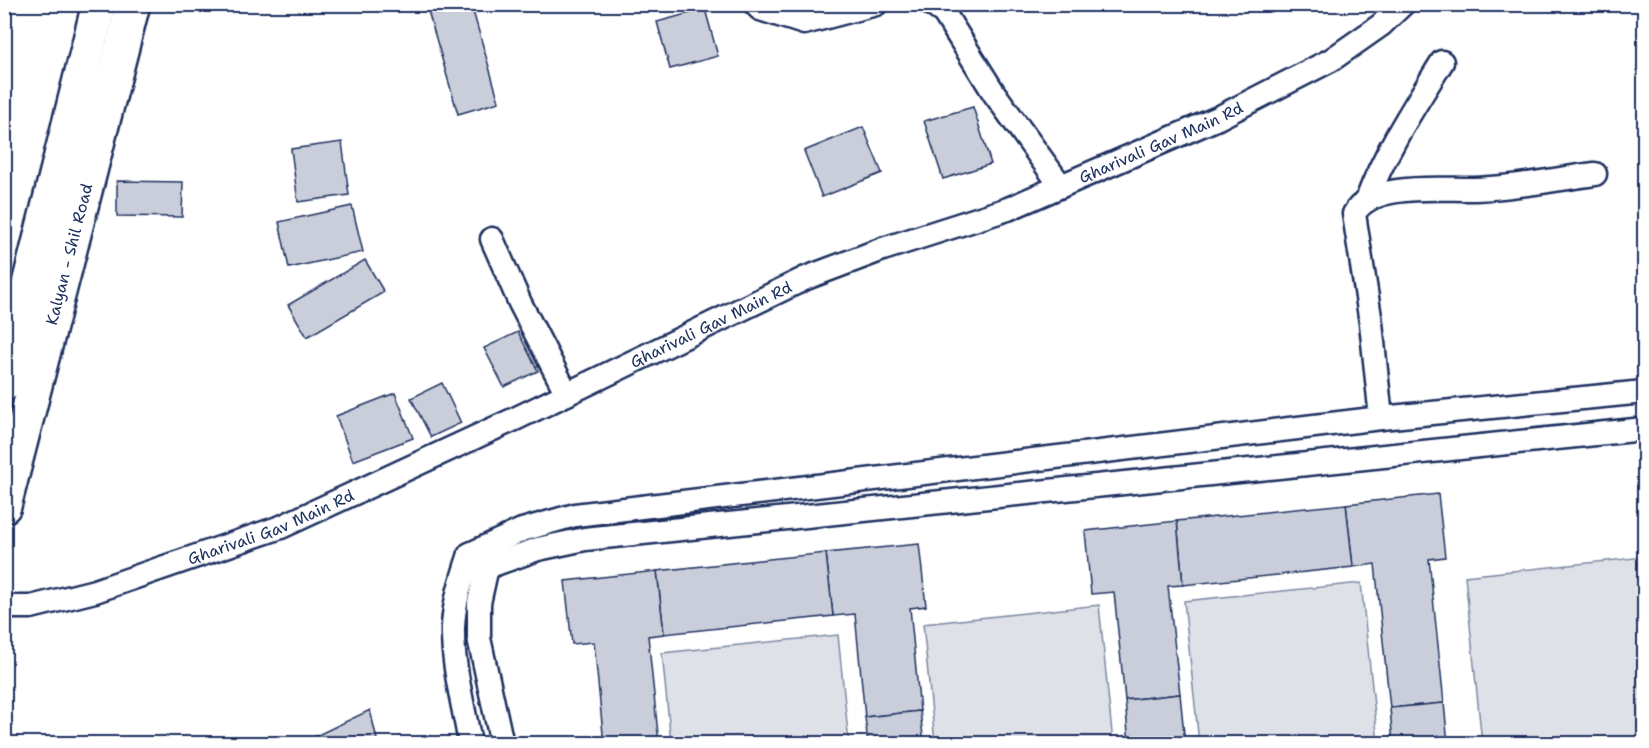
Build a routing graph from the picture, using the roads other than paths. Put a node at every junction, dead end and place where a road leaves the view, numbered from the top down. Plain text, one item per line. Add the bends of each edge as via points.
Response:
1 (99, 4) edge
2 (133, 4) edge
3 (755, 4) edge
4 (876, 4) edge
5 (931, 4) edge
6 (1403, 4) edge
7 (1442, 62) dead end
8 (1594, 174) dead end
9 (1061, 186) junction
10 (1367, 200) junction
11 (492, 239) dead end
12 (4, 384) edge
13 (1644, 392) edge
14 (567, 394) junction
15 (1381, 418) junction
16 (1644, 429) edge
17 (4, 506) edge
18 (478, 561) junction
19 (4, 607) edge
20 (470, 744) edge
21 (502, 744) edge

1 - 12 main road, Kalyan - Shil Road
2 - 17 main road, Kalyan - Shil Road
3 - 4 street via 804,23
5 - 9 street via 944,13 994,93
6 - 9 street, Gharivali Gav Main Rd via 1381,25 1331,60 1218,118
7 - 10 street via 1401,128
8 - 10 street via 1475,189 1418,188
9 - 14 street, Gharivali Gav Main Rd via 1008,209 806,278
10 - 15 street via 1354,214
11 - 14 street
13 - 15 street
14 - 19 street, Gharivali Gav Main Rd via 281,527 95,591 31,608
15 - 18 street via 575,515 522,530
16 - 18 street via 585,539
18 - 20 street via 458,592 453,628
18 - 21 street via 479,638

